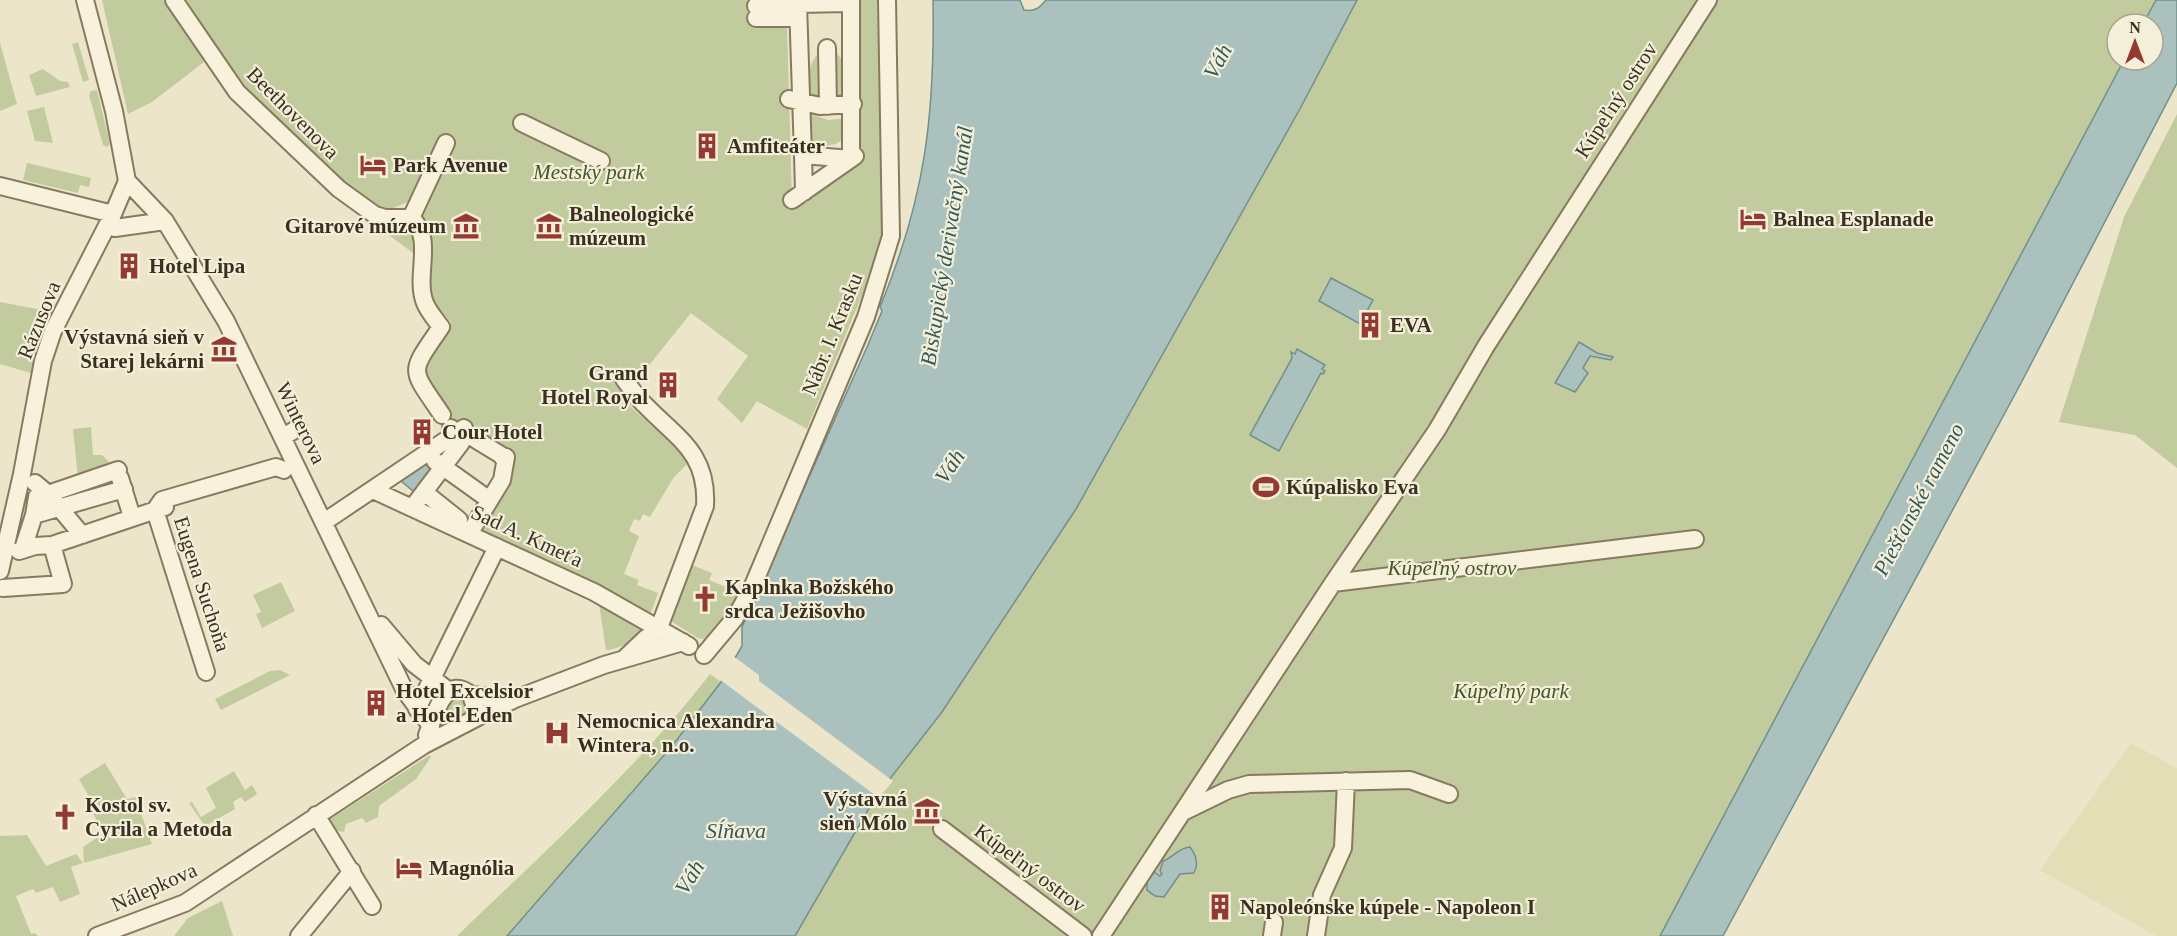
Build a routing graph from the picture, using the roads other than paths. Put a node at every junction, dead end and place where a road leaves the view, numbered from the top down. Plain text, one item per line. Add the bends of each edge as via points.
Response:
1 (85, 0) edge
2 (174, 0) edge
3 (887, 0) edge
4 (1708, 0) edge
5 (850, 1) edge
6 (791, 9) edge
7 (758, 12) edge
8 (850, 47) junction
9 (799, 48) junction
10 (827, 48) junction
11 (795, 100) junction
12 (853, 104) junction
13 (828, 106) junction
14 (522, 123) dead end
15 (446, 143) dead end
16 (803, 155) junction
17 (855, 156) junction
18 (601, 161) dead end
19 (127, 181) junction
20 (0, 186) edge
21 (411, 218) junction
22 (114, 221) junction
23 (165, 221) junction
24 (624, 379) dead end
25 (298, 428) dead end
26 (457, 430) junction
27 (283, 437) junction
28 (426, 454) junction
29 (289, 465) junction
30 (442, 466) junction
31 (124, 489) junction
32 (40, 490) junction
33 (373, 490) junction
34 (424, 492) junction
35 (493, 498) junction
36 (60, 508) junction
37 (412, 508) junction
38 (155, 510) junction
39 (33, 515) junction
40 (132, 518) junction
41 (324, 522) junction
42 (449, 523) junction
43 (82, 535) junction
44 (1695, 539) dead end
45 (52, 545) junction
46 (497, 547) junction
47 (15, 556) edge
48 (1333, 583) junction
49 (363, 613) junction
50 (660, 636) junction
51 (709, 658) joint
52 (206, 672) dead end
53 (433, 678) junction
54 (452, 685) junction
55 (471, 695) junction
56 (515, 699) junction
57 (418, 706) junction
58 (478, 717) junction
59 (429, 737) junction
60 (1346, 782) junction
61 (1449, 794) dead end
62 (1184, 812) junction
63 (316, 815) junction
64 (946, 833) dead end
65 (352, 871) junction
66 (372, 906) dead end
67 (97, 936) edge
68 (299, 936) edge
69 (1083, 936) edge
70 (1101, 936) edge
71 (1316, 936) edge

1 - 19 street via 114,111
2 - 21 street, Beethovenova via 237,92 339,189 375,215
3 - 51 street, Nábr. I. Krasku via 891,236 886,255 866,317 752,588
4 - 48 street, Kúpeľný ostrov via 1437,430
5 - 6 street
5 - 8 street
6 - 7 street
6 - 9 street
8 - 10 street
8 - 12 street
9 - 10 street
9 - 11 street via 794,66
10 - 13 street
11 - 13 street
11 - 16 street
12 - 13 street
12 - 17 street
14 - 18 street
15 - 21 street
16 - 17 street
16 - 17 street via 798,196
19 - 22 street
19 - 23 street, Winterova
20 - 22 street
21 - 26 street via 422,233 420,278 425,304 441,327 417,362 416,370 418,379
22 - 23 street
22 - 47 street, Rázusova via 53,332 43,361
23 - 27 street, Winterova via 193,276 226,321
24 - 50 street via 643,404 684,440 699,462 706,484 705,506
25 - 27 street
26 - 28 street
26 - 30 street
26 - 35 street via 506,459
27 - 29 street, Winterova
28 - 30 street
28 - 33 street
29 - 38 street
29 - 41 street, Winterova
30 - 34 street
30 - 35 street
31 - 32 street via 117,467
31 - 36 street
31 - 40 street
32 - 36 street
32 - 39 street
33 - 37 street, Sad A. Kmeťa
33 - 41 street
34 - 37 street
34 - 42 street
35 - 42 street
36 - 39 street
36 - 43 street
37 - 42 street, Sad A. Kmeťa
38 - 40 street
38 - 52 street, Eugena Suchoňa
39 - 47 street
40 - 43 street
41 - 49 street, Winterova
42 - 46 street, Sad A. Kmeťa
43 - 45 street
44 - 48 street
45 - 47 street
45 - 47 street via 63,586
46 - 50 street, Sad A. Kmeťa via 594,592
46 - 53 street via 482,593
48 - 62 street, Kúpeľný ostrov
49 - 53 street, Winterova
49 - 57 street, Winterova via 382,653
50 - 51 street, Sad A. Kmeťa via 683,642
50 - 56 street via 646,638 624,658
53 - 54 street, Winterova
53 - 57 street
54 - 55 street
54 - 59 street via 441,698
55 - 56 street
55 - 58 street
56 - 58 street, Nálepkova
57 - 59 street, Winterova
58 - 59 street, Nálepkova
59 - 63 street, Nálepkova
60 - 61 street via 1410,780
60 - 62 street via 1249,784
60 - 71 street via 1343,848 1322,896
62 - 70 street, Kúpeľný ostrov
63 - 65 street
63 - 67 street, Nálepkova via 184,903
64 - 69 street, Kúpeľný ostrov
65 - 66 street
65 - 68 street

